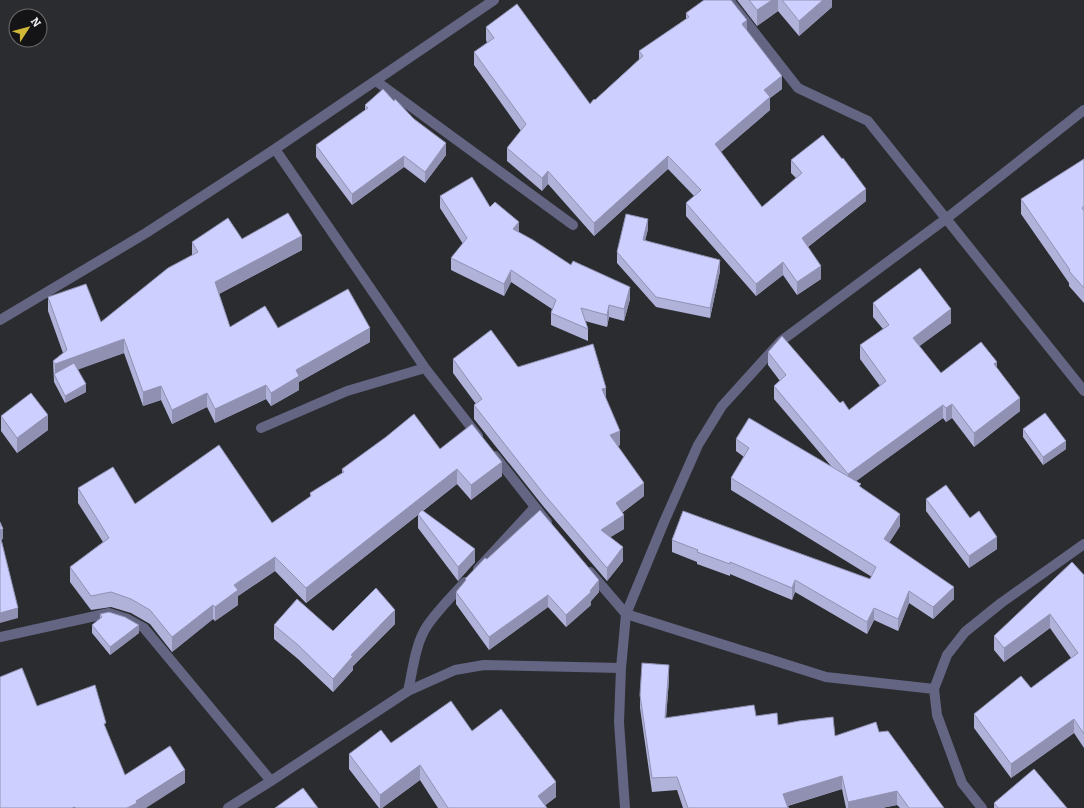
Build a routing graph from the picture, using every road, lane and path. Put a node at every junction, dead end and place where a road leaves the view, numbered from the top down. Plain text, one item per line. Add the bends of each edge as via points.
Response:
1 (494, 0) edge
2 (728, 0) edge
3 (376, 81) junction
4 (1084, 110) edge
5 (275, 149) junction
6 (947, 218) junction
7 (573, 224) dead end
8 (0, 320) edge
9 (425, 368) junction
10 (1084, 391) edge
11 (261, 428) dead end
12 (535, 507) junction
13 (555, 531) edge
14 (1084, 544) edge
15 (585, 567) edge
16 (626, 614) junction
17 (0, 637) edge
18 (621, 668) junction
19 (934, 689) junction
20 (408, 691) junction
21 (271, 781) junction
22 (228, 808) edge
23 (625, 808) edge
24 (982, 808) edge

1 - 3 street
2 - 6 street via 798,88 868,121
3 - 5 street
3 - 7 street
4 - 6 street
5 - 8 street via 146,233
5 - 9 street
6 - 10 street
6 - 16 street via 781,341 722,406 698,445
9 - 11 street via 347,391
9 - 12 street
12 - 13 street
12 - 20 street via 426,627 417,650
14 - 19 street via 964,632 947,655
15 - 16 street
16 - 18 street
16 - 19 street via 826,677
17 - 21 street via 109,614 128,619 144,628
18 - 20 street via 484,665 455,670
18 - 23 street via 619,722
19 - 24 street via 937,715 962,783
20 - 21 street
21 - 22 street

